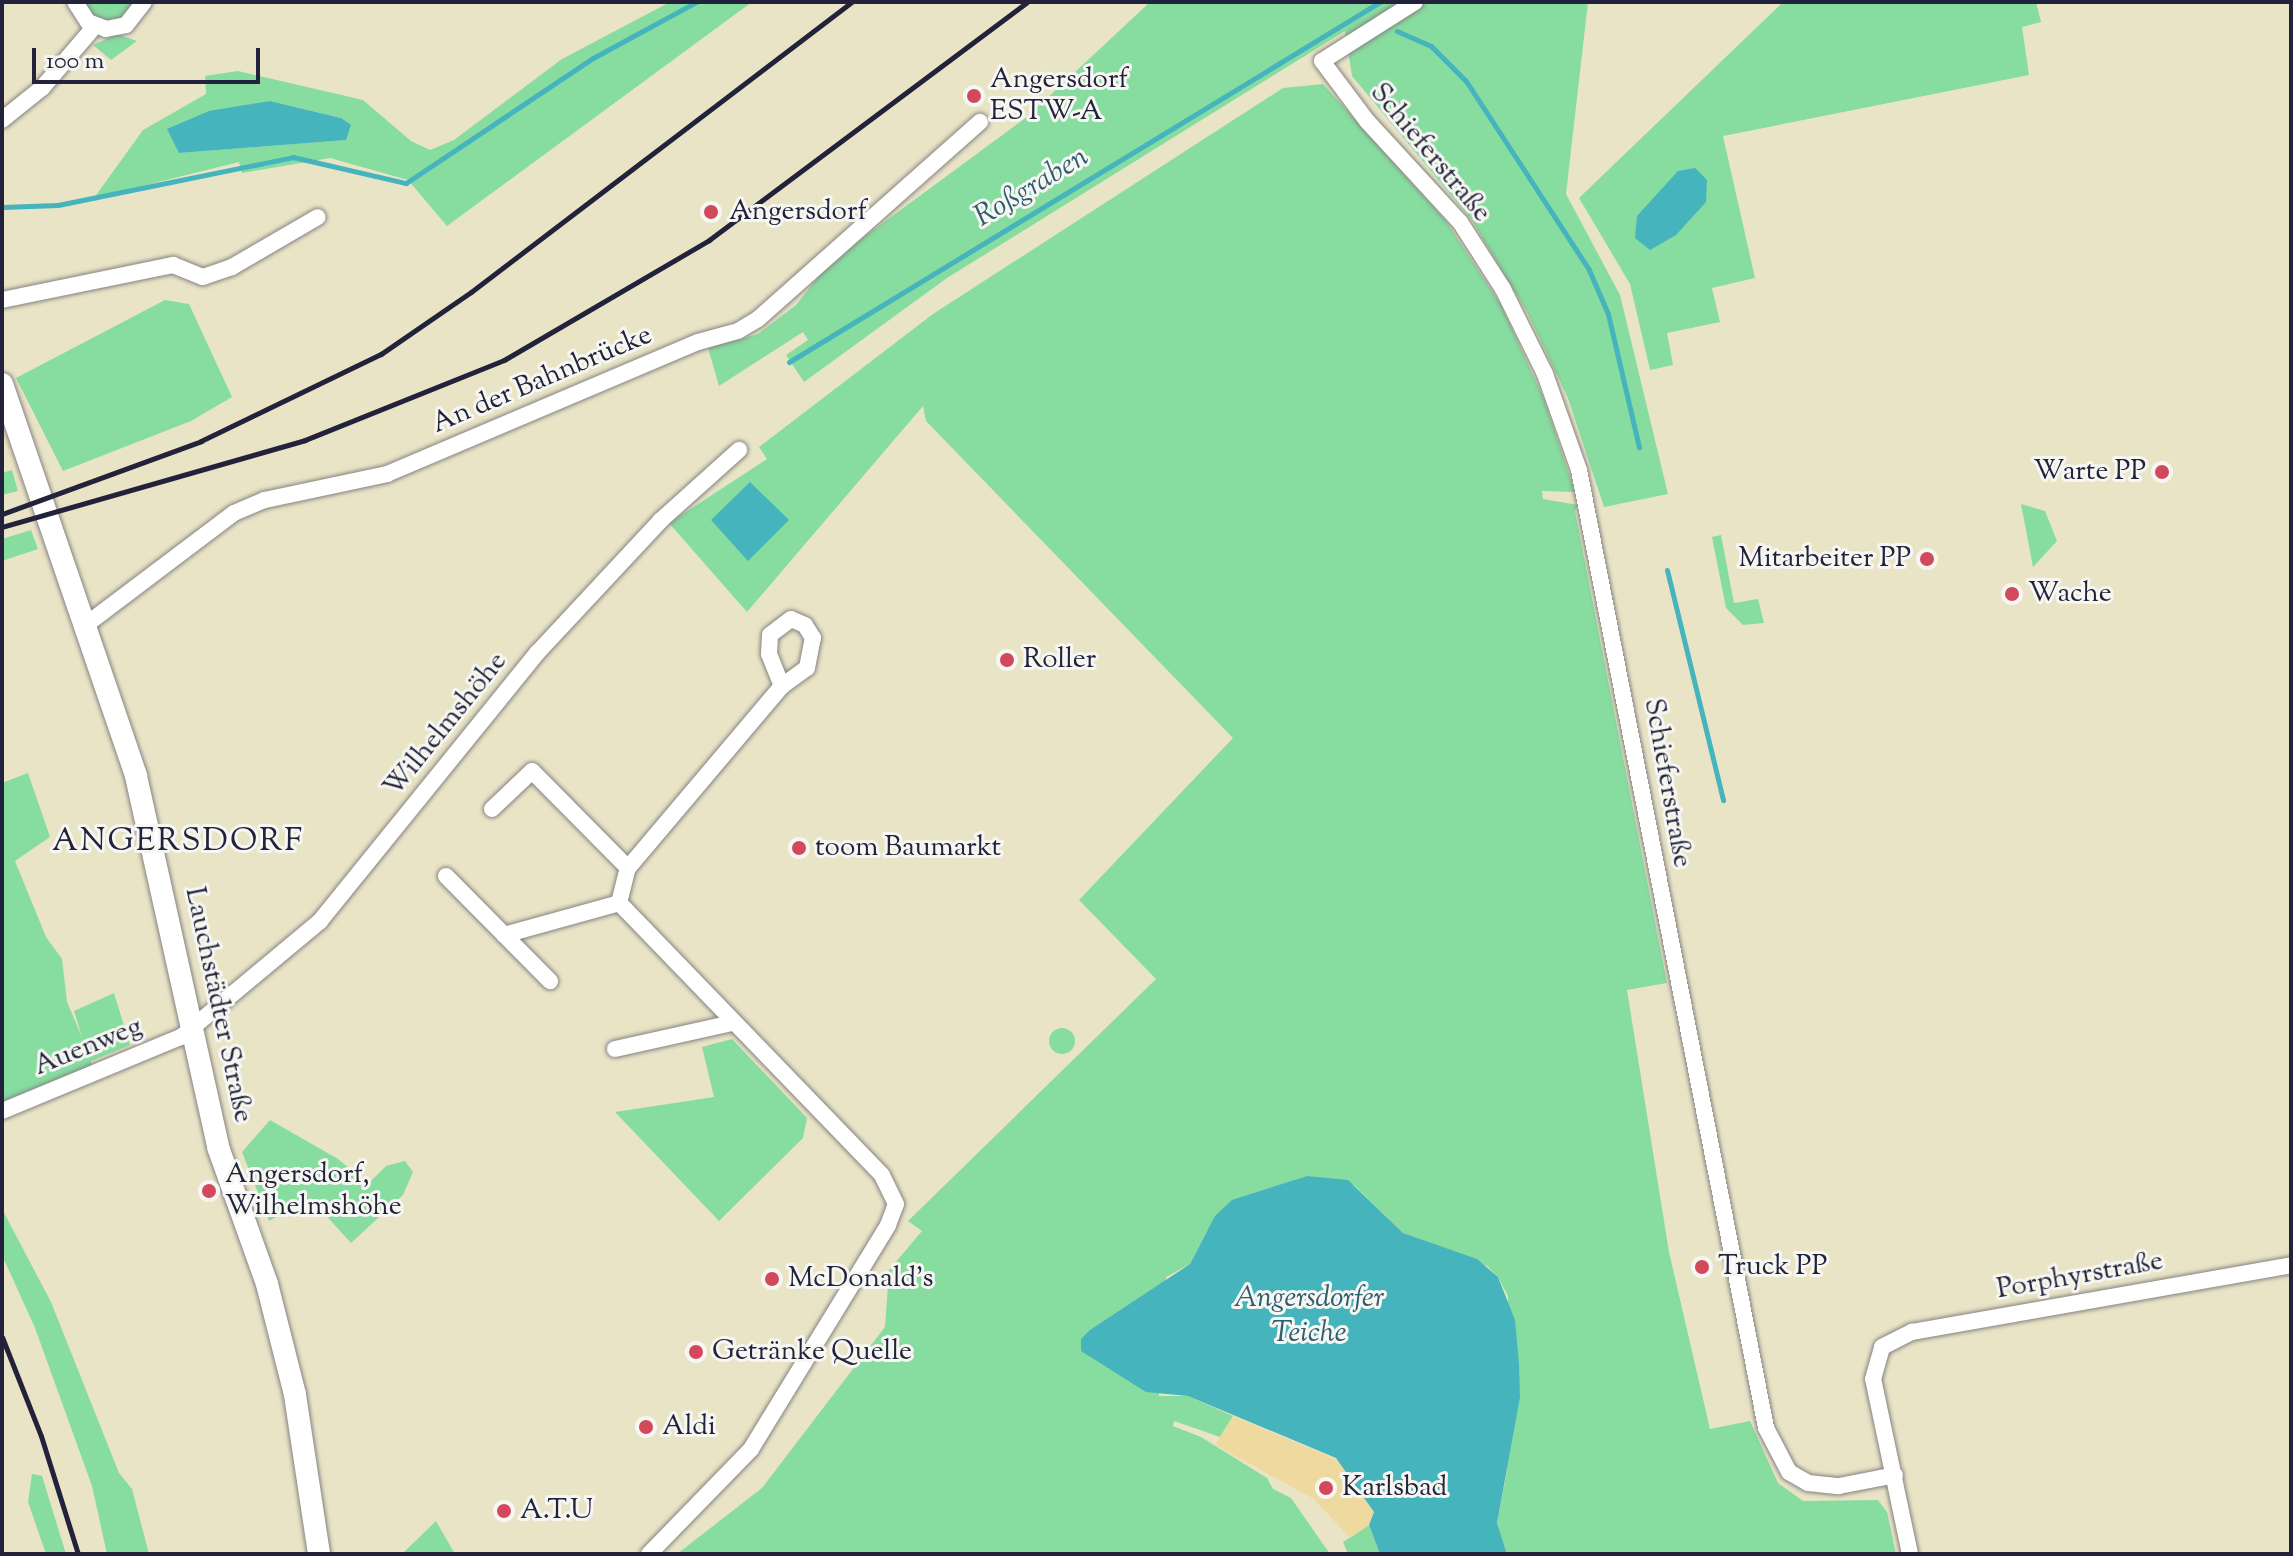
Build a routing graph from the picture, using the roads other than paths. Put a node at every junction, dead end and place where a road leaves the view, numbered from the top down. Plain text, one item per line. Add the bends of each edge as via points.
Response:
1 (75, 2) edge
2 (144, 2) edge
3 (1415, 2) edge
4 (95, 26) junction
5 (2, 120) edge
6 (980, 122) dead end
7 (318, 217) dead end
8 (2, 300) edge
9 (2, 384) edge
10 (739, 450) dead end
11 (87, 624) junction
12 (782, 686) dead end
13 (492, 809) dead end
14 (628, 868) junction
15 (446, 876) dead end
16 (619, 903) junction
17 (504, 935) junction
18 (550, 981) dead end
19 (732, 1023) junction
20 (191, 1028) junction
21 (615, 1049) dead end
22 (2, 1111) edge
23 (2291, 1265) edge
24 (1895, 1475) junction
25 (319, 1554) edge
26 (649, 1554) edge
27 (1910, 1554) edge

1 - 4 street
2 - 4 street via 126,25
3 - 24 street, Schieferstraße via 1322,61 1367,121 1460,222 1503,289 1545,374 1579,470 1734,1274 1775,1452 1789,1472 1808,1483 1839,1486
4 - 5 street via 42,88
6 - 11 street, An der Bahnbrücke via 738,331 698,342 387,474 265,500 234,513
7 - 8 street via 232,267 203,277 173,265
9 - 11 main road, Lauchstädter Straße
10 - 20 street, Wilhelmshöhe via 661,520 538,652 320,921
11 - 20 main road, Lauchstädter Straße via 146,813
12 - 14 street
13 - 14 street via 532,771
14 - 16 street
15 - 17 street
16 - 17 street
16 - 19 street
17 - 18 street
19 - 21 street
19 - 26 street via 882,1175 896,1204 751,1449
20 - 22 street, Auenweg via 181,1037
20 - 25 main road, Lauchstädter Straße via 218,1147 267,1284 292,1381
23 - 24 street, Porphyrstraße via 1912,1332 1882,1347 1873,1379
24 - 27 street

